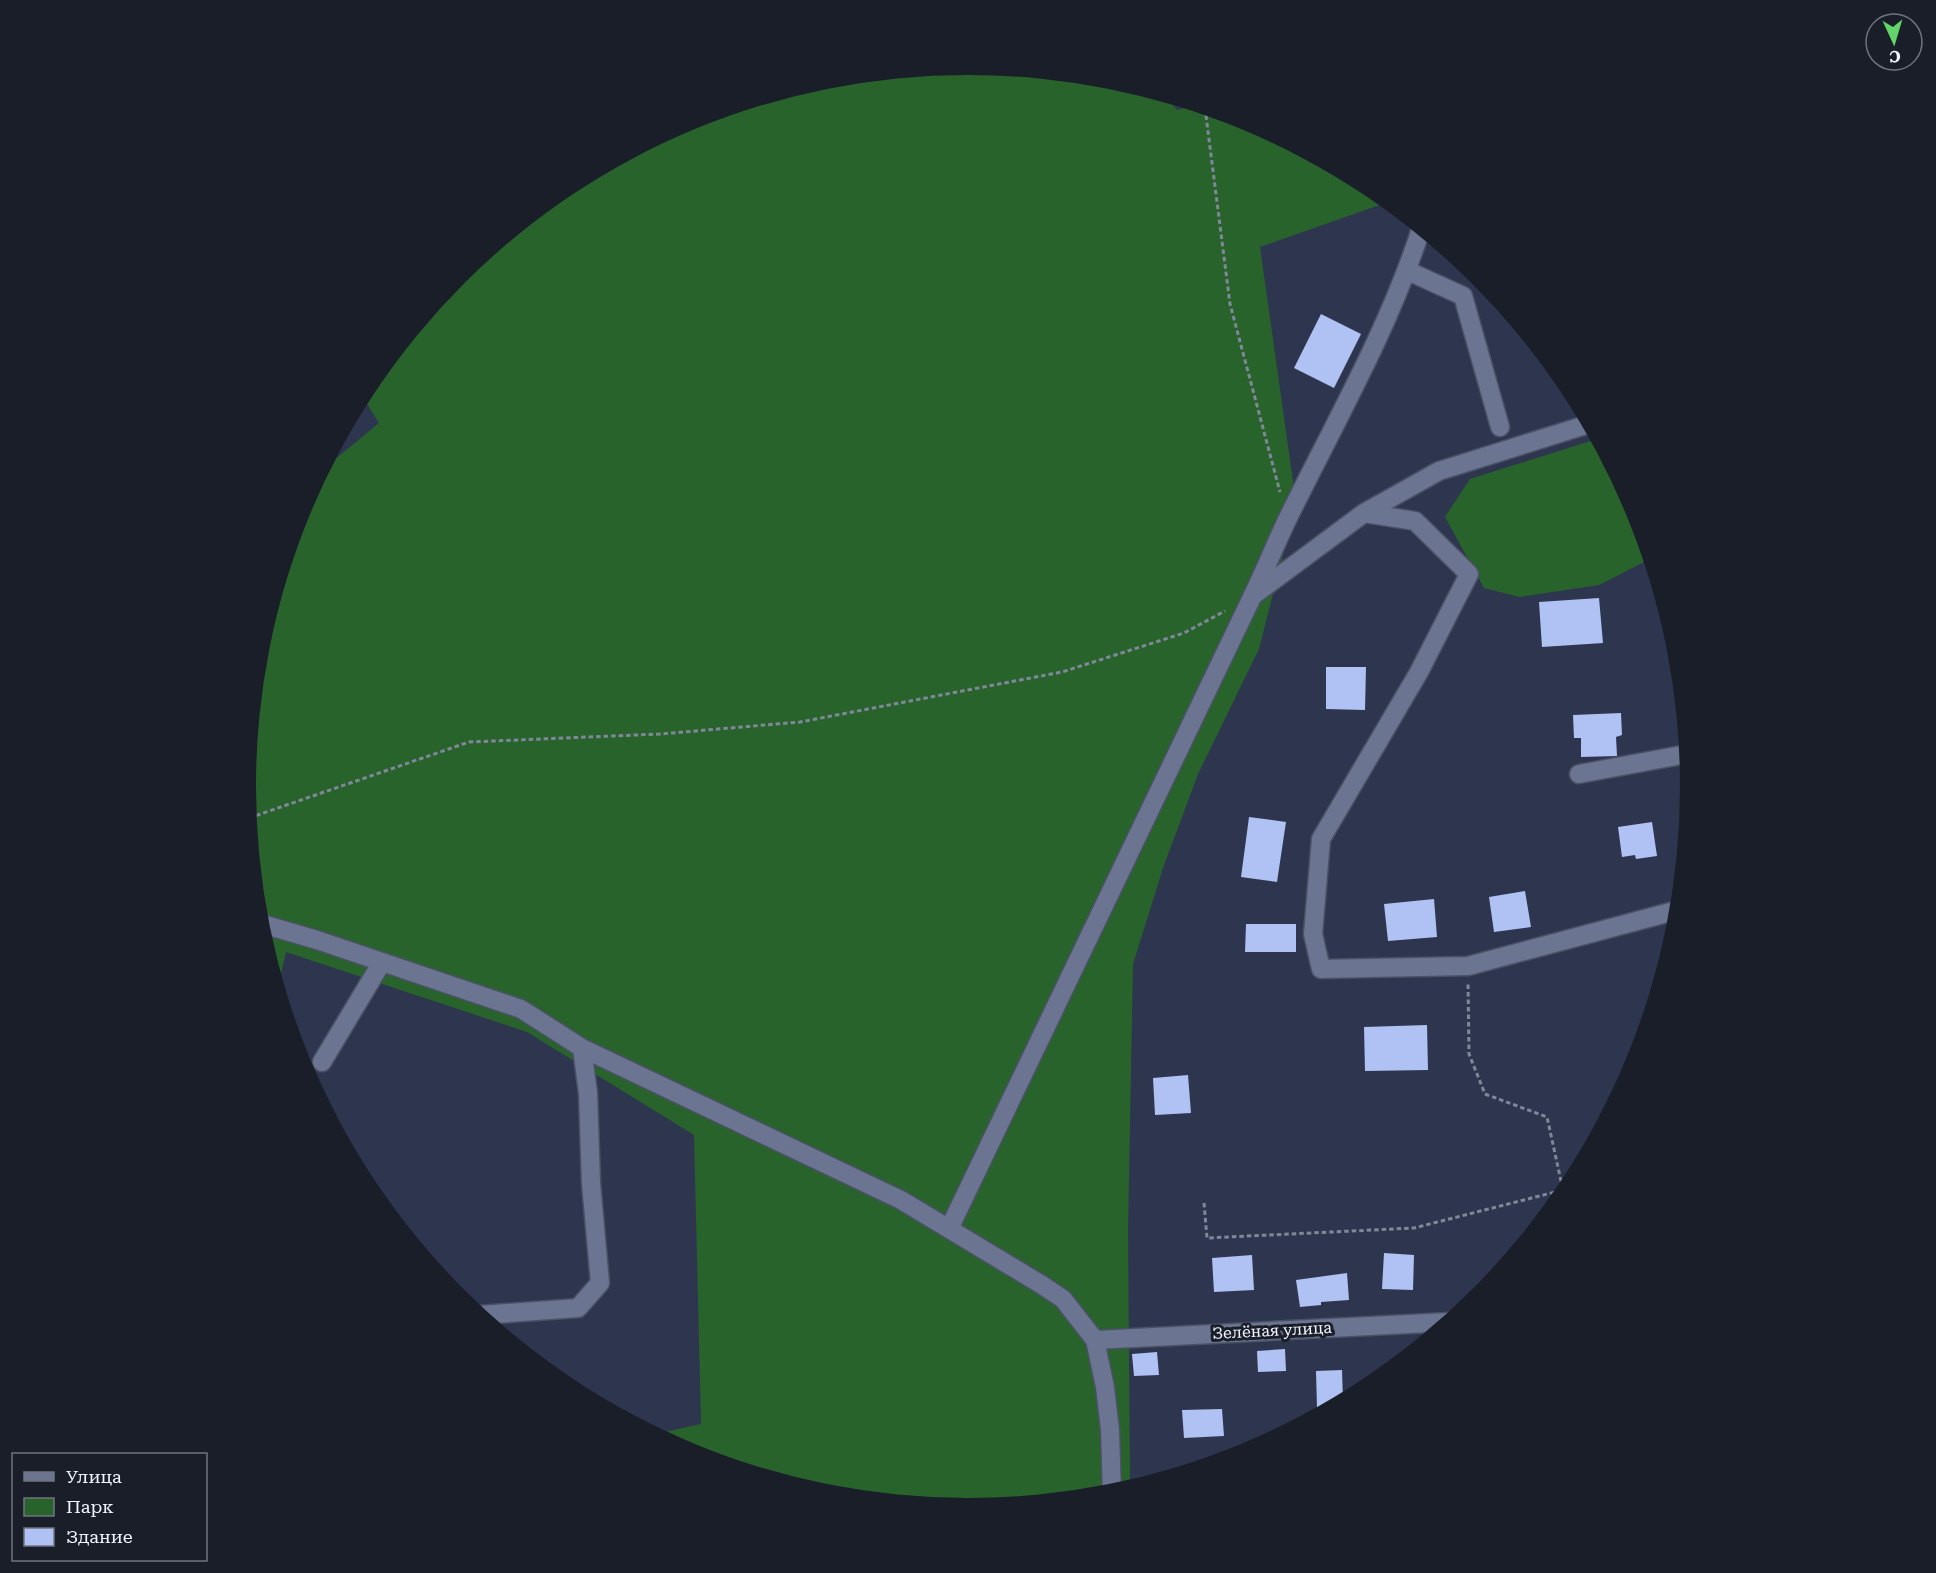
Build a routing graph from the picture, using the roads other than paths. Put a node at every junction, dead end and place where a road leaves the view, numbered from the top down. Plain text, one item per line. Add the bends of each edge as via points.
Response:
1 (1419, 237) edge
2 (1408, 272) junction
3 (1581, 426) edge
4 (1500, 427) dead end
5 (1364, 513) junction
6 (1253, 595) junction
7 (1679, 756) edge
8 (1579, 774) dead end
9 (1668, 913) edge
10 (270, 926) edge
11 (382, 962) junction
12 (582, 1048) junction
13 (322, 1062) dead end
14 (949, 1229) junction
15 (492, 1314) edge
16 (1435, 1323) edge
17 (1095, 1340) junction
18 (1112, 1483) edge

1 - 2 street
2 - 4 street via 1463,296
2 - 6 street
3 - 5 street via 1439,471
5 - 6 street
5 - 9 street via 1415,521 1469,574 1419,672 1321,839 1313,934 1321,969 1468,966
6 - 14 street
7 - 8 street
10 - 11 street
11 - 12 street via 520,1009
11 - 13 street
12 - 14 street via 901,1200
12 - 15 street via 600,1283 578,1308
14 - 17 street via 1063,1299
16 - 17 street, Зелёная улица
17 - 18 street via 1105,1387

